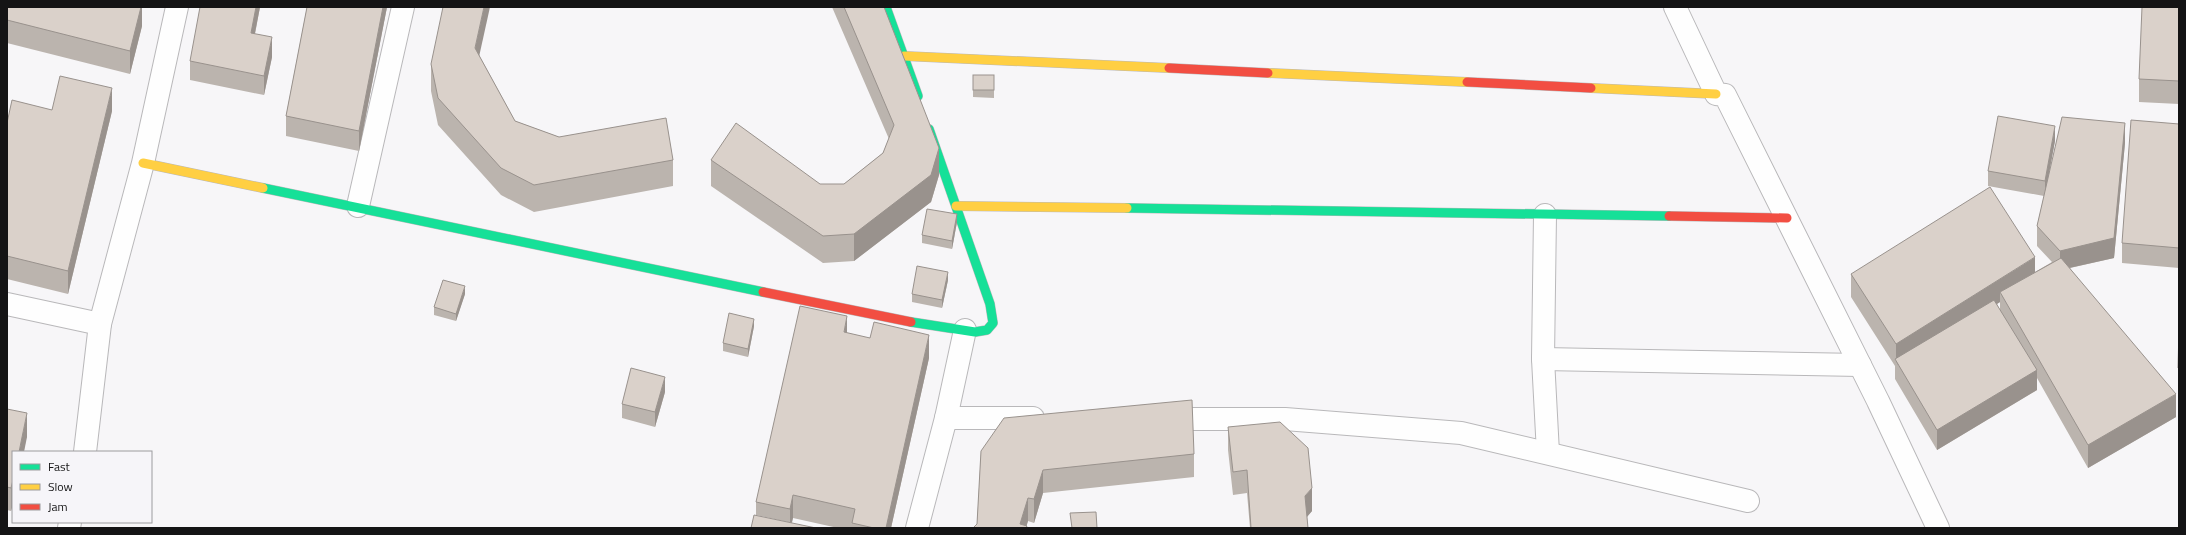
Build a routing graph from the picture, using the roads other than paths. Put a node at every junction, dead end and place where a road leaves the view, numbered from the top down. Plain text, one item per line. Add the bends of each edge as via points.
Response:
1 (177, 7) edge
2 (403, 7) edge
3 (886, 7) edge
4 (1675, 7) edge
5 (904, 56) junction
6 (1716, 94) junction
7 (143, 163) junction
8 (358, 206) junction
9 (956, 206) junction
10 (1545, 215) junction
11 (1787, 218) junction
12 (7, 304) edge
13 (100, 324) junction
14 (965, 330) junction
15 (1543, 359) junction
16 (1860, 364) junction
17 (946, 418) junction
18 (1057, 418) edge
19 (1144, 419) edge
20 (84, 451) edge
21 (1548, 454) junction
22 (1748, 501) dead end
23 (917, 528) edge
24 (1938, 528) edge

1 - 7 street
2 - 8 street
3 - 5 street
4 - 6 street
5 - 6 street
5 - 9 street
6 - 11 street via 1725,95
7 - 8 street
7 - 13 street
8 - 14 street via 902,321
9 - 10 street
9 - 14 street via 990,304 993,323 987,330
10 - 11 street
10 - 15 street
11 - 16 street
12 - 13 street
13 - 20 street
14 - 17 street
15 - 16 street
15 - 21 street
16 - 24 street
17 - 18 street
17 - 23 street
19 - 21 street via 1285,419 1460,433
21 - 22 street

